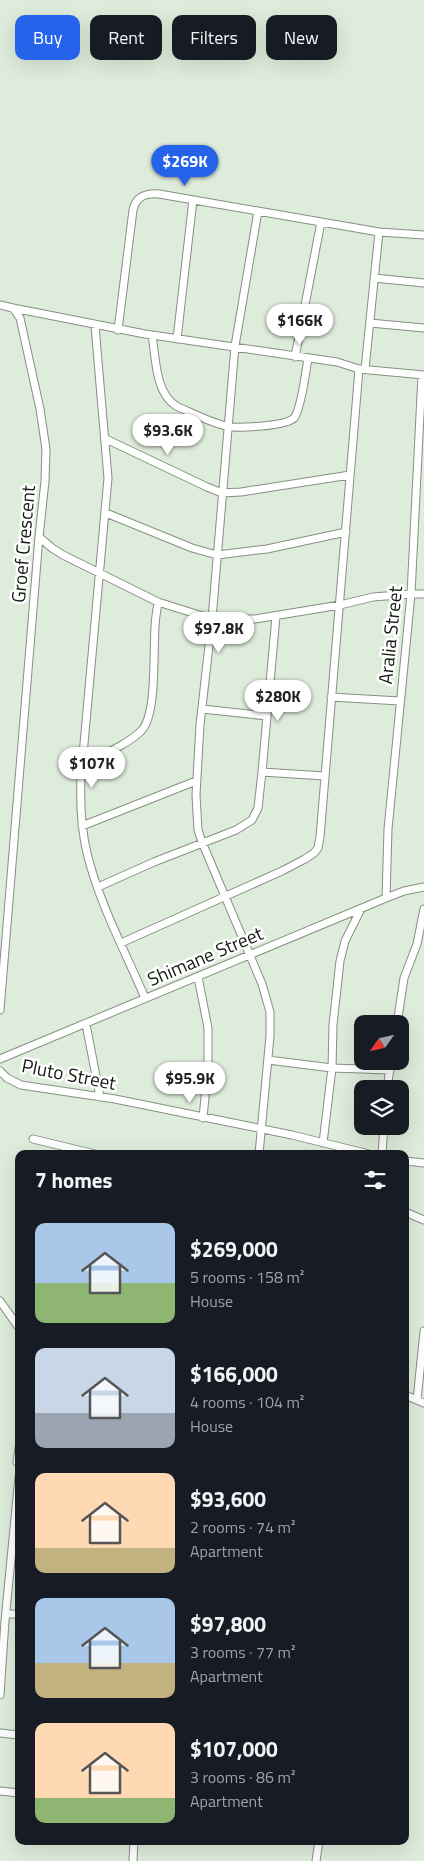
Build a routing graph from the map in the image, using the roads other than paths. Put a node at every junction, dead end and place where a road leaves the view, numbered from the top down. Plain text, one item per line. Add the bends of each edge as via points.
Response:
1 (194, 200) junction
2 (258, 211) junction
3 (321, 222) junction
4 (379, 232) junction
5 (424, 236) edge
6 (374, 278) junction
7 (424, 283) edge
8 (0, 305) edge
9 (13, 308) junction
10 (370, 323) junction
11 (95, 326) junction
12 (424, 328) edge
13 (118, 330) junction
14 (152, 335) junction
15 (177, 339) junction
16 (235, 346) junction
17 (295, 357) junction
18 (308, 358) junction
19 (362, 369) junction
20 (423, 375) edge
21 (228, 427) junction
22 (106, 440) junction
23 (350, 475) junction
24 (222, 493) junction
25 (106, 513) junction
26 (346, 532) junction
27 (39, 537) junction
28 (217, 555) junction
29 (100, 572) junction
30 (411, 594) junction
31 (424, 594) edge
32 (158, 602) junction
33 (340, 605) junction
34 (276, 616) junction
35 (212, 619) junction
36 (331, 697) junction
37 (400, 701) junction
38 (202, 709) junction
39 (267, 716) junction
40 (82, 765) junction
41 (262, 772) junction
42 (324, 776) junction
43 (196, 781) junction
44 (82, 826) junction
45 (202, 842) junction
46 (98, 887) junction
47 (424, 887) edge
48 (226, 897) junction
49 (386, 898) junction
50 (361, 909) junction
51 (424, 909) edge
52 (122, 943) junction
53 (250, 955) junction
54 (198, 977) junction
55 (145, 998) junction
56 (0, 1010) edge
57 (398, 1015) edge
58 (86, 1024) junction
59 (0, 1059) edge
60 (268, 1060) junction
61 (332, 1068) junction
62 (354, 1069) edge
63 (390, 1070) edge
64 (1, 1075) edge
65 (388, 1080) edge
66 (100, 1097) junction
67 (203, 1118) junction
68 (261, 1129) junction
69 (383, 1135) edge
70 (33, 1140) dead end
71 (324, 1143) junction
72 (78, 1150) edge
73 (259, 1150) edge
74 (353, 1150) edge
75 (382, 1150) edge
76 (409, 1161) edge
77 (424, 1163) edge
78 (409, 1214) edge
79 (424, 1220) edge
80 (0, 1301) edge
81 (0, 1308) edge
82 (15, 1323) edge
83 (15, 1325) edge
84 (424, 1331) edge
85 (409, 1396) edge
86 (421, 1401) edge
87 (15, 1518) edge
88 (6, 1614) junction
89 (15, 1614) edge
90 (0, 1695) edge
91 (0, 1733) edge
92 (15, 1735) edge
93 (0, 1791) edge
94 (15, 1793) edge
95 (134, 1845) edge
96 (318, 1845) edge
97 (133, 1861) edge
98 (316, 1861) edge

1 - 2 street
1 - 13 street via 150,193 134,203
1 - 15 street
2 - 3 street
2 - 16 street
3 - 4 street
3 - 17 street
4 - 5 street
4 - 6 street
6 - 7 street
6 - 10 street
8 - 9 street
9 - 11 street
9 - 27 street, Groef Crescent via 20,318 28,345 44,432 47,460
10 - 12 street
10 - 19 street
11 - 13 street
11 - 22 street
13 - 14 street
14 - 15 street
14 - 21 street via 162,389 169,402
15 - 16 street
16 - 17 street
16 - 21 street
17 - 18 street
18 - 19 street
18 - 21 street via 294,418 277,425
19 - 20 street
19 - 23 street
20 - 30 street, Aralia Street
21 - 24 street
22 - 24 street
22 - 25 street
23 - 24 street
23 - 26 street
24 - 28 street
25 - 28 street
25 - 29 street
26 - 28 street via 267,549
26 - 33 street
27 - 29 street via 63,555
27 - 56 street, Groef Crescent
28 - 35 street
29 - 32 street
29 - 40 street
30 - 31 street
30 - 33 street via 367,598
30 - 37 street, Aralia Street
32 - 35 street
32 - 40 street via 148,719 131,739
33 - 34 street
33 - 36 street
34 - 35 street
34 - 39 street
35 - 38 street
36 - 37 street
36 - 42 street
37 - 49 street, Aralia Street via 388,829
38 - 39 street
38 - 43 street
39 - 41 street
40 - 44 street
41 - 42 street
41 - 45 street via 258,808 252,820 236,830
42 - 48 street via 320,837 314,853
43 - 44 street
43 - 45 street via 197,819
44 - 46 street
45 - 46 street
45 - 48 street
46 - 52 street
47 - 49 street, Shimane Street
48 - 52 street
48 - 53 street
49 - 50 street, Shimane Street
50 - 53 street, Shimane Street
50 - 61 street via 345,941 340,961
51 - 57 street via 417,944 404,978
52 - 55 street
53 - 54 street, Shimane Street
53 - 60 street via 270,1012
54 - 55 street, Shimane Street
54 - 67 street via 208,1028
55 - 58 street, Shimane Street
58 - 59 street, Shimane Street
58 - 66 street
60 - 61 street
60 - 68 street
61 - 62 street
61 - 71 street
63 - 65 street
64 - 66 street, Pluto Street via 21,1085
66 - 67 street, Pluto Street
67 - 68 street, Pluto Street
68 - 71 street, Pluto Street
68 - 73 street
69 - 75 street
70 - 72 street
71 - 74 street, Pluto Street
76 - 77 street
78 - 79 street
80 - 82 street
81 - 83 street
84 - 86 street
85 - 86 street
87 - 88 street
88 - 89 street
88 - 90 street
91 - 92 street
93 - 94 street
95 - 97 street
96 - 98 street

